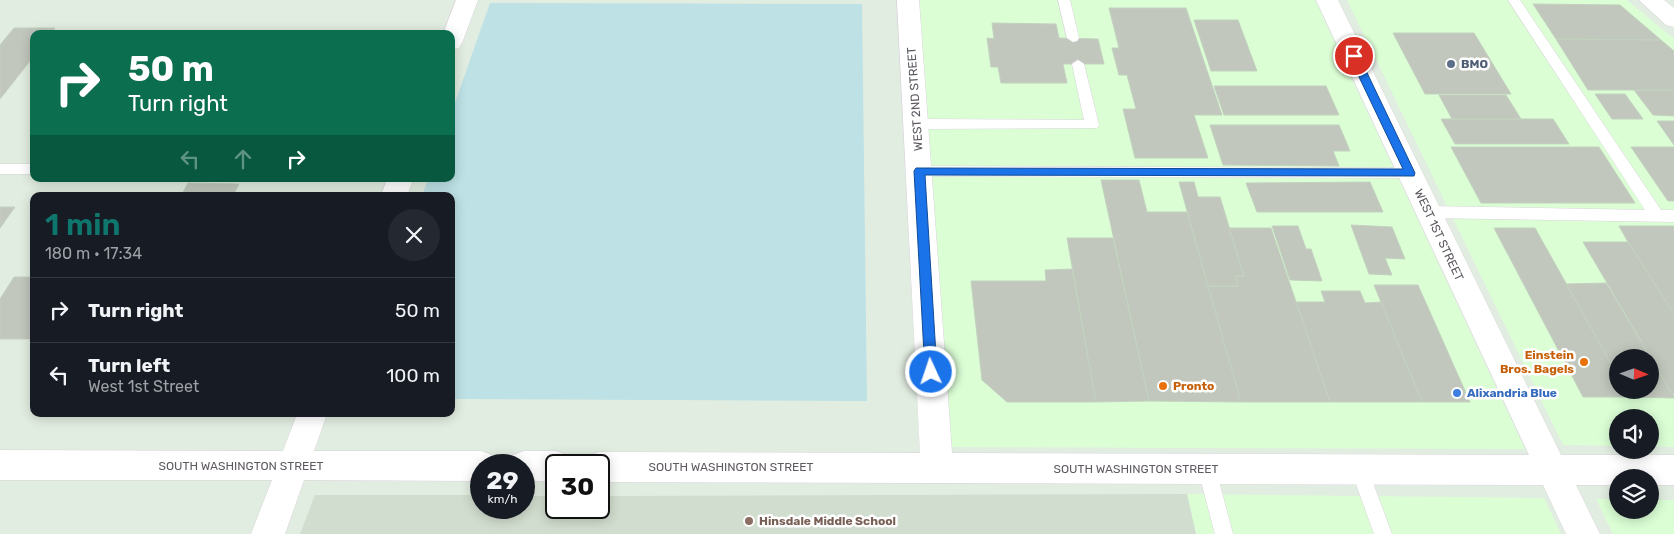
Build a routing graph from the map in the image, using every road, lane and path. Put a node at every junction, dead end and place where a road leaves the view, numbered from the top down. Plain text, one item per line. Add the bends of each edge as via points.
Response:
1 (467, 0) edge
2 (908, 0) edge
3 (1064, 0) edge
4 (1327, 0) edge
5 (1514, 0) edge
6 (1650, 0) edge
7 (1674, 20) edge
8 (455, 32) edge
9 (1073, 38) dead end
10 (1078, 64) dead end
11 (916, 124) junction
12 (0, 169) edge
13 (30, 169) edge
14 (920, 171) junction
15 (1410, 173) junction
16 (1428, 212) junction
17 (1656, 215) junction
18 (1674, 216) edge
19 (311, 417) edge
20 (0, 465) edge
21 (293, 466) junction
22 (470, 466) edge
23 (610, 466) edge
24 (937, 468) junction
25 (1207, 470) junction
26 (1360, 470) junction
27 (1552, 470) junction
28 (1674, 470) edge
29 (268, 534) edge
30 (1224, 534) edge
31 (1383, 534) edge
32 (1582, 534) edge

1 - 8 street
2 - 11 street, WEST 2ND STREET
3 - 9 lane
4 - 15 street, WEST 1ST STREET
5 - 17 lane
6 - 7 street
10 - 11 lane via 1092,126
11 - 14 street, WEST 2ND STREET
12 - 13 lane
14 - 15 lane
14 - 24 street, WEST 2ND STREET
15 - 16 street, WEST 1ST STREET
16 - 17 lane
16 - 27 street, WEST 1ST STREET
17 - 18 lane
19 - 21 street
20 - 21 street, SOUTH WASHINGTON STREET
21 - 22 street, SOUTH WASHINGTON STREET
21 - 29 street
23 - 24 street, SOUTH WASHINGTON STREET
24 - 25 street, SOUTH WASHINGTON STREET
25 - 26 street, SOUTH WASHINGTON STREET
25 - 30 lane
26 - 27 street, SOUTH WASHINGTON STREET
26 - 31 lane
27 - 28 street, SOUTH WASHINGTON STREET
27 - 32 street, WEST 1ST STREET

